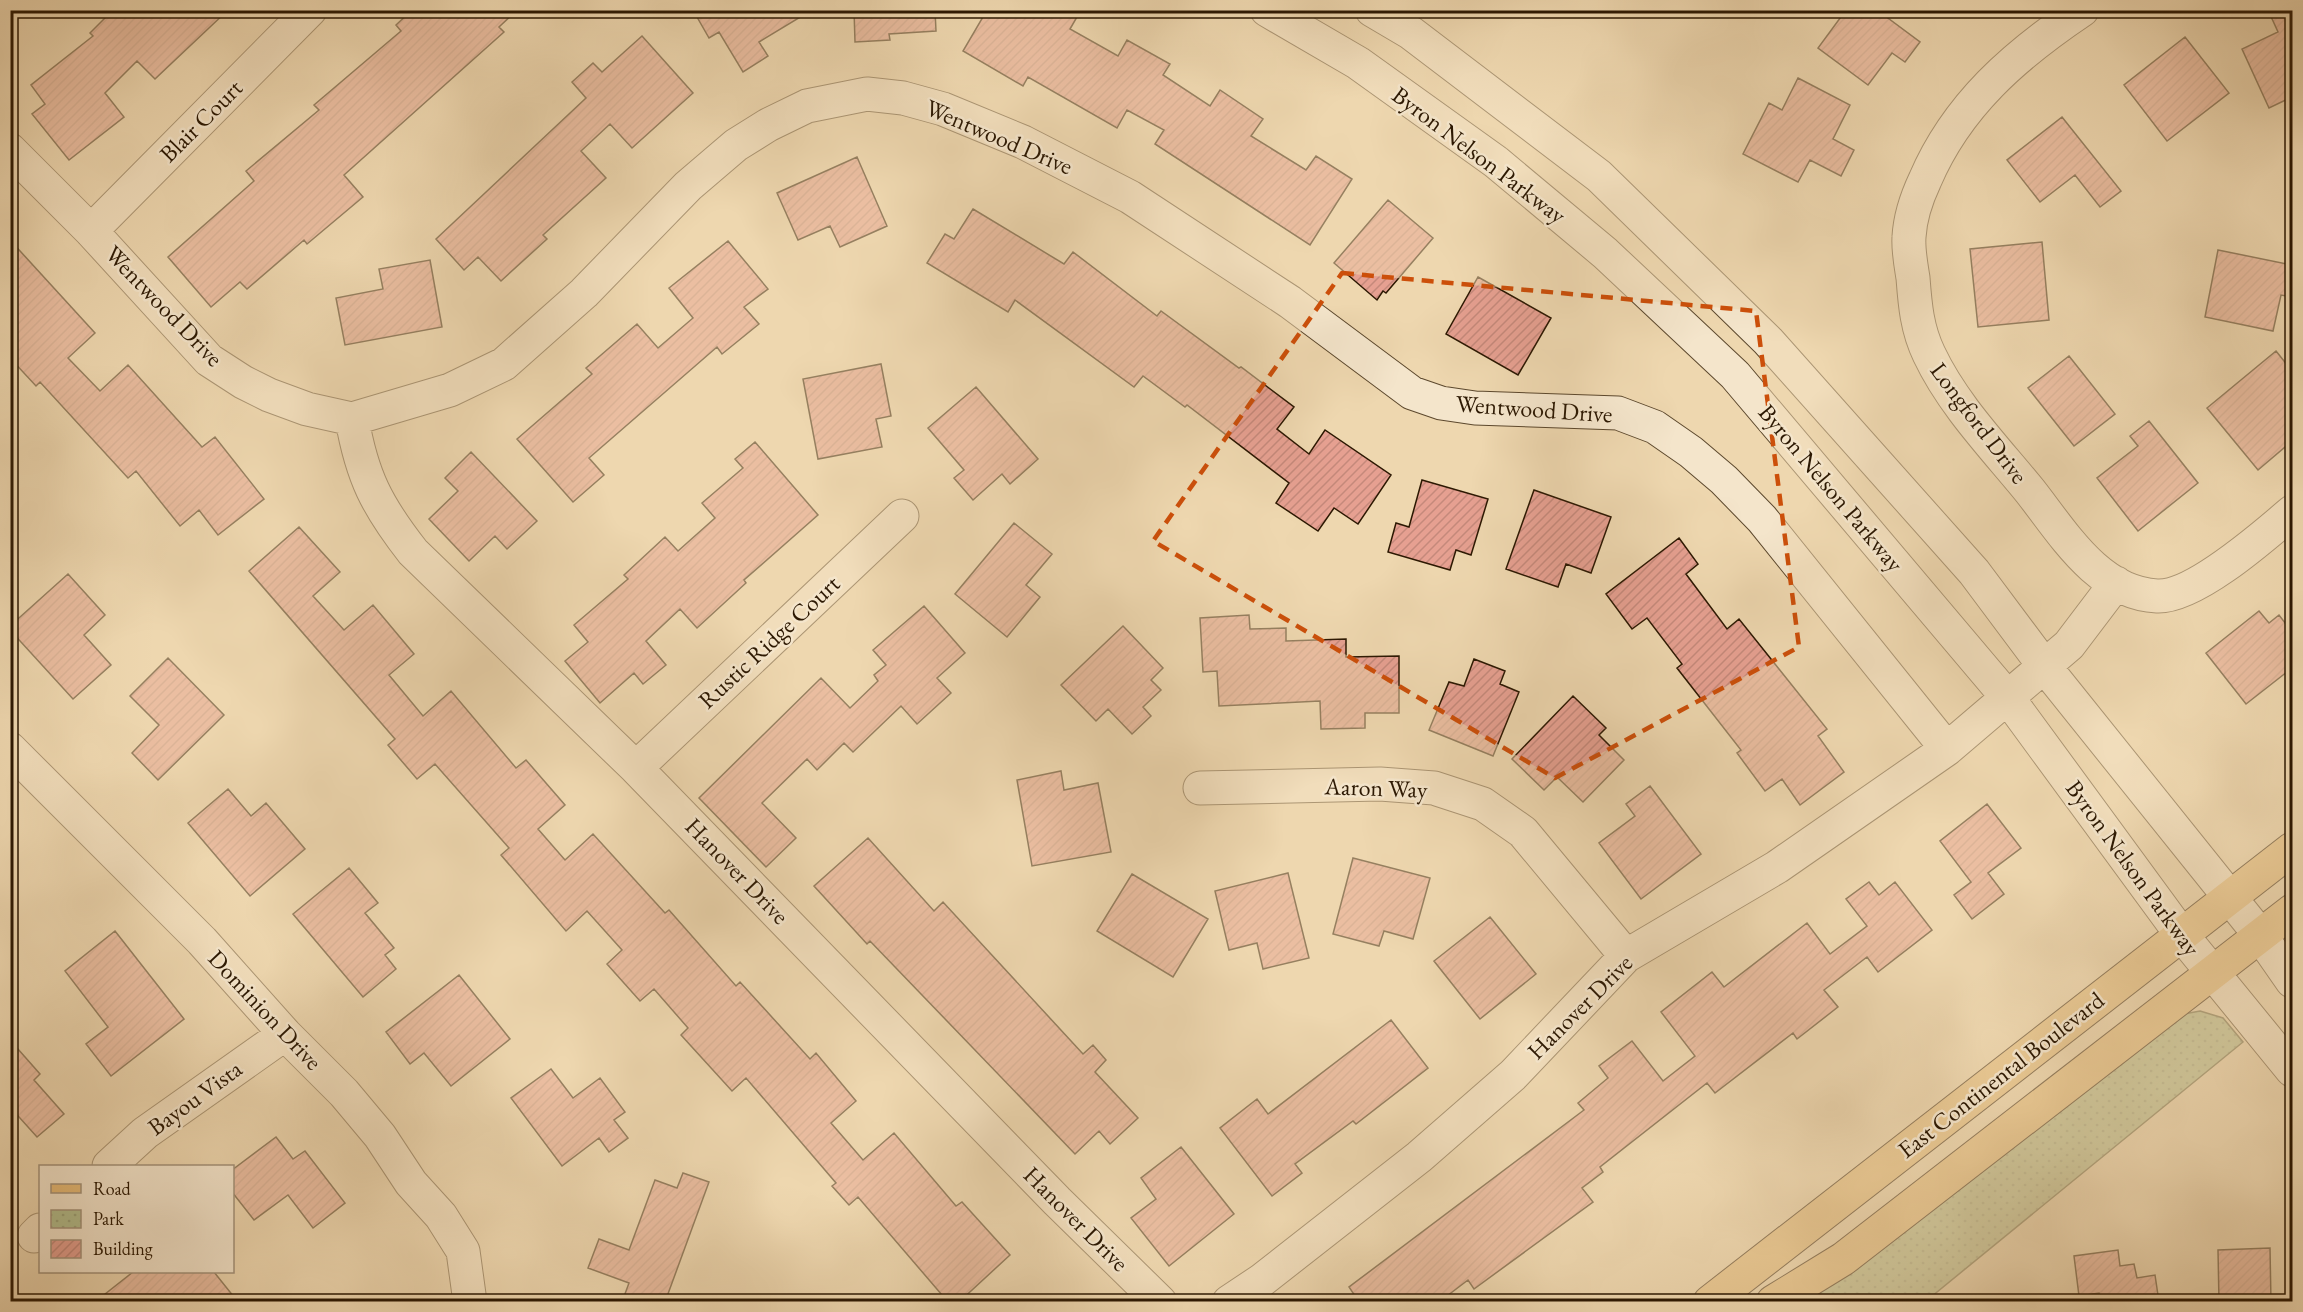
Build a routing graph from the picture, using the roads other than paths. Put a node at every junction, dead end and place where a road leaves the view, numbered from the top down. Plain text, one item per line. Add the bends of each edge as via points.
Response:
1 (310, 10) edge
2 (1267, 10) edge
3 (1372, 10) edge
4 (2082, 10) edge
5 (10, 150) edge
6 (91, 231) junction
7 (352, 419) junction
8 (2292, 512) edge
9 (902, 516) dead end
10 (2116, 583) junction
11 (2045, 667) junction
12 (2008, 698) junction
13 (1947, 749) junction
14 (10, 750) edge
15 (636, 768) junction
16 (1200, 788) dead end
17 (2292, 849) edge
18 (2229, 897) junction
19 (2292, 911) edge
20 (2181, 934) junction
21 (2260, 935) junction
22 (1626, 956) junction
23 (2212, 973) junction
24 (2292, 981) edge
25 (285, 1034) junction
26 (2292, 1070) edge
27 (111, 1165) edge
28 (470, 1302) edge
29 (1160, 1302) edge
30 (1229, 1302) edge
31 (1710, 1302) edge
32 (1773, 1302) edge

1 - 6 street, Blair Court
2 - 12 street, Byron Nelson Parkway via 1358,63 1496,162 1605,253 1736,375
3 - 11 street, Byron Nelson Parkway via 1411,33 1599,176 1701,273 1768,341 1974,572
4 - 10 street, Longford Drive via 1998,74 1964,111 1938,150 1917,200 1909,237 1917,324 1929,355 1963,407 2077,550
5 - 6 street, Wentwood Drive
6 - 7 street, Wentwood Drive via 209,360 269,395
7 - 13 street, Wentwood Drive via 450,390 504,364 584,293 688,186 736,145 768,125 833,98 867,94 903,98 943,109 1023,142 1130,197 1290,302 1412,393 1441,403 1475,408 1618,413 1655,427 1724,480 1762,519
7 - 15 street, Hanover Drive via 359,458 370,487 385,516 413,552
8 - 10 street, Longford Drive via 2192,587 2160,596 2137,593
9 - 15 street, Rustic Ridge Court
10 - 11 street, Hanover Drive via 2069,645
11 - 12 street, Hanover Drive
11 - 18 street, Byron Nelson Parkway
12 - 13 street, Hanover Drive
12 - 20 street, Byron Nelson Parkway
13 - 22 street, Hanover Drive via 1777,867
14 - 25 street, Dominion Drive via 202,941
15 - 29 street, Hanover Drive
16 - 22 street, Aaron Way via 1380,784 1434,788 1483,804 1524,832
17 - 18 main road, East Continental Boulevard
18 - 20 main road, East Continental Boulevard
18 - 21 street, Byron Nelson Parkway
19 - 21 main road, East Continental Boulevard
20 - 23 street, Byron Nelson Parkway
20 - 31 main road, East Continental Boulevard
21 - 23 main road, East Continental Boulevard
21 - 24 street, Byron Nelson Parkway
22 - 30 street, Hanover Drive via 1513,1075 1428,1149
23 - 26 street, Byron Nelson Parkway
23 - 32 main road, East Continental Boulevard via 1843,1259
25 - 27 street, Bayou Vista via 145,1133
25 - 28 street, Dominion Drive via 344,1093 380,1136 411,1183 441,1216 463,1251

